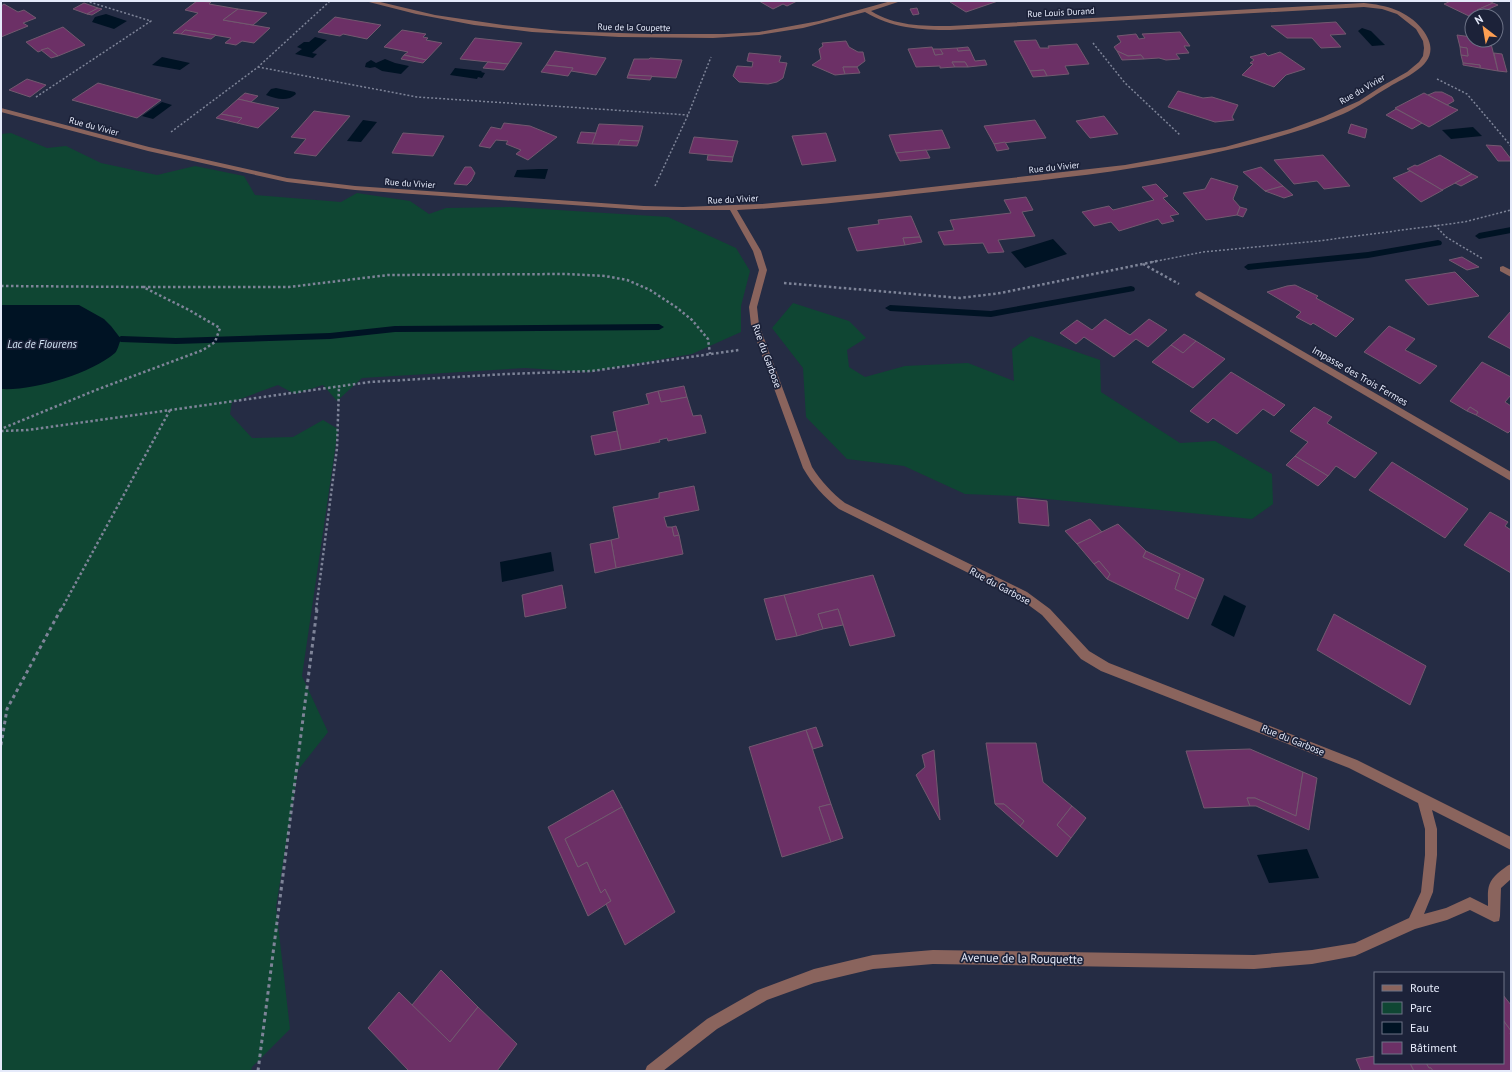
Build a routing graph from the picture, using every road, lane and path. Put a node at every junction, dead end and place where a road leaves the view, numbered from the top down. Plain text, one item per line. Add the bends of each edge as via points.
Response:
1 (86, 1) edge
2 (330, 1) edge
3 (368, 1) edge
4 (898, 1) edge
5 (866, 10) junction
6 (1075, 20) junction
7 (719, 36) junction
8 (1425, 36) joint
9 (258, 67) junction
10 (1412, 70) junction
11 (1, 110) edge
12 (11, 113) junction
13 (688, 115) junction
14 (1511, 146) edge
15 (148, 149) junction
16 (1200, 154) junction
17 (644, 208) junction
18 (733, 209) junction
19 (1511, 210) edge
20 (1434, 225) junction
21 (1143, 264) junction
22 (1503, 269) joint
23 (1511, 274) edge
24 (1, 286) edge
25 (142, 287) junction
26 (759, 288) junction
27 (1199, 294) joint
28 (339, 386) junction
29 (170, 410) junction
30 (1, 430) edge
31 (1511, 477) edge
32 (1, 745) edge
33 (1423, 800) junction
34 (1511, 844) edge
35 (1511, 870) edge
36 (1414, 923) junction
37 (258, 1071) edge
38 (652, 1071) edge

1 - 12 path via 151,21
2 - 9 path
3 - 7 street, Rue de la Coupette via 446,18 544,31 608,36
4 - 5 street, Rue de la Coupette
5 - 6 street, Rue Louis Durand via 891,23 933,28
5 - 7 street, Rue de la Coupette via 795,28
6 - 8 street, Rue Louis Durand via 1364,5 1391,10 1414,22
6 - 16 path via 1125,83
7 - 13 path
8 - 10 street, Rue du Vivier via 1427,53 1422,63
9 - 13 path via 416,97
9 - 15 path
10 - 14 path via 1467,94
10 - 16 street, Rue du Vivier via 1338,114 1283,134
11 - 12 street, Rue du Vivier
12 - 15 street, Rue du Vivier
13 - 17 path
15 - 17 street, Rue du Vivier via 287,180 355,188
16 - 18 street, Rue du Vivier via 1122,168
17 - 18 street, Rue du Vivier
18 - 26 street, Rue du Garbose via 759,257 763,270
19 - 20 path via 1464,222
20 - 21 path via 1318,241 1203,252
20 - 22 path via 1446,237 1470,253
21 - 26 path via 1001,293 960,298 782,283
21 - 27 path
22 - 23 street
24 - 25 path
25 - 28 path via 289,287 432,274 606,276 626,280 650,290 676,307 692,320 708,339 710,354 592,371
25 - 30 path via 220,328 215,342 203,350 96,390
26 - 33 street, Rue du Garbose via 753,308 755,325 808,468 827,495 842,506 1023,595 1046,612 1084,655 1105,667 1353,764
27 - 31 street, Impasse des Trois Fermes
28 - 29 path
28 - 37 path via 337,448
29 - 30 path via 28,430
29 - 32 path via 7,709
33 - 34 street, Rue du Garbose
33 - 36 street via 1431,829 1431,855 1427,892
35 - 36 street, Avenue de la Rouquette via 1495,885 1494,916 1470,904 1447,914
36 - 38 street, Avenue de la Rouquette via 1355,949 1312,957 1254,962 933,957 873,962 814,976 763,995 712,1024

